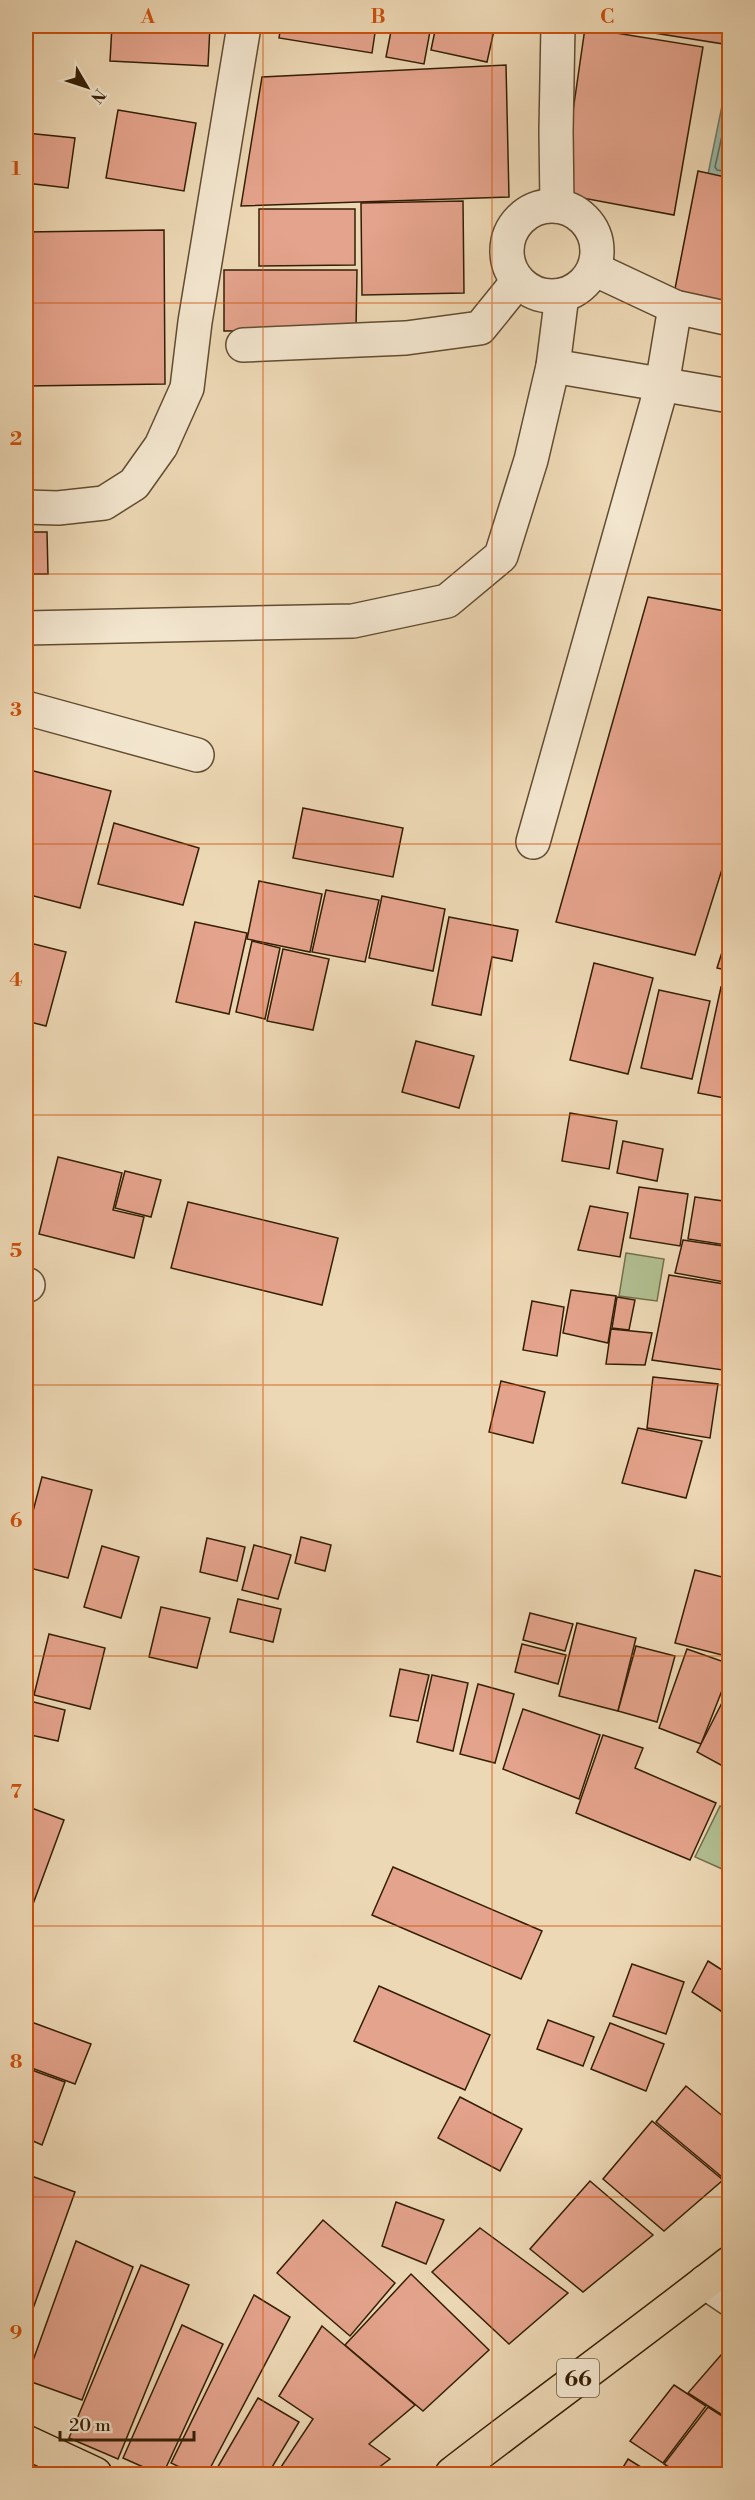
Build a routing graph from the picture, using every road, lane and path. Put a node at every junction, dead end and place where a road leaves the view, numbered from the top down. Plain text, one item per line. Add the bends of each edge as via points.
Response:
1 (244, 26) edge
2 (558, 26) edge
3 (557, 206) junction
4 (594, 269) junction
5 (518, 281) junction
6 (562, 295) junction
7 (675, 307) junction
8 (729, 319) edge
9 (243, 345) dead end
10 (553, 366) junction
11 (662, 385) junction
12 (729, 396) edge
13 (26, 507) edge
14 (26, 628) edge
15 (26, 708) edge
16 (196, 755) dead end
17 (533, 842) dead end
18 (721, 2281) edge
19 (26, 2442) edge
20 (96, 2475) edge
21 (452, 2475) edge

1 - 13 street via 187,388 161,446 134,484 104,503
2 - 3 street
3 - 4 street via 580,215 588,224 597,246
3 - 5 street via 540,208 524,216 513,229 507,245 508,263
4 - 6 street via 575,290
4 - 7 street
5 - 6 street via 545,296
5 - 9 street via 480,328 406,338
6 - 10 street
7 - 8 street
7 - 11 street
10 - 11 street
10 - 14 street via 531,460 501,556 447,601 353,621
11 - 12 street
11 - 17 street
15 - 16 street
18 - 21 main road, 66
19 - 20 main road

